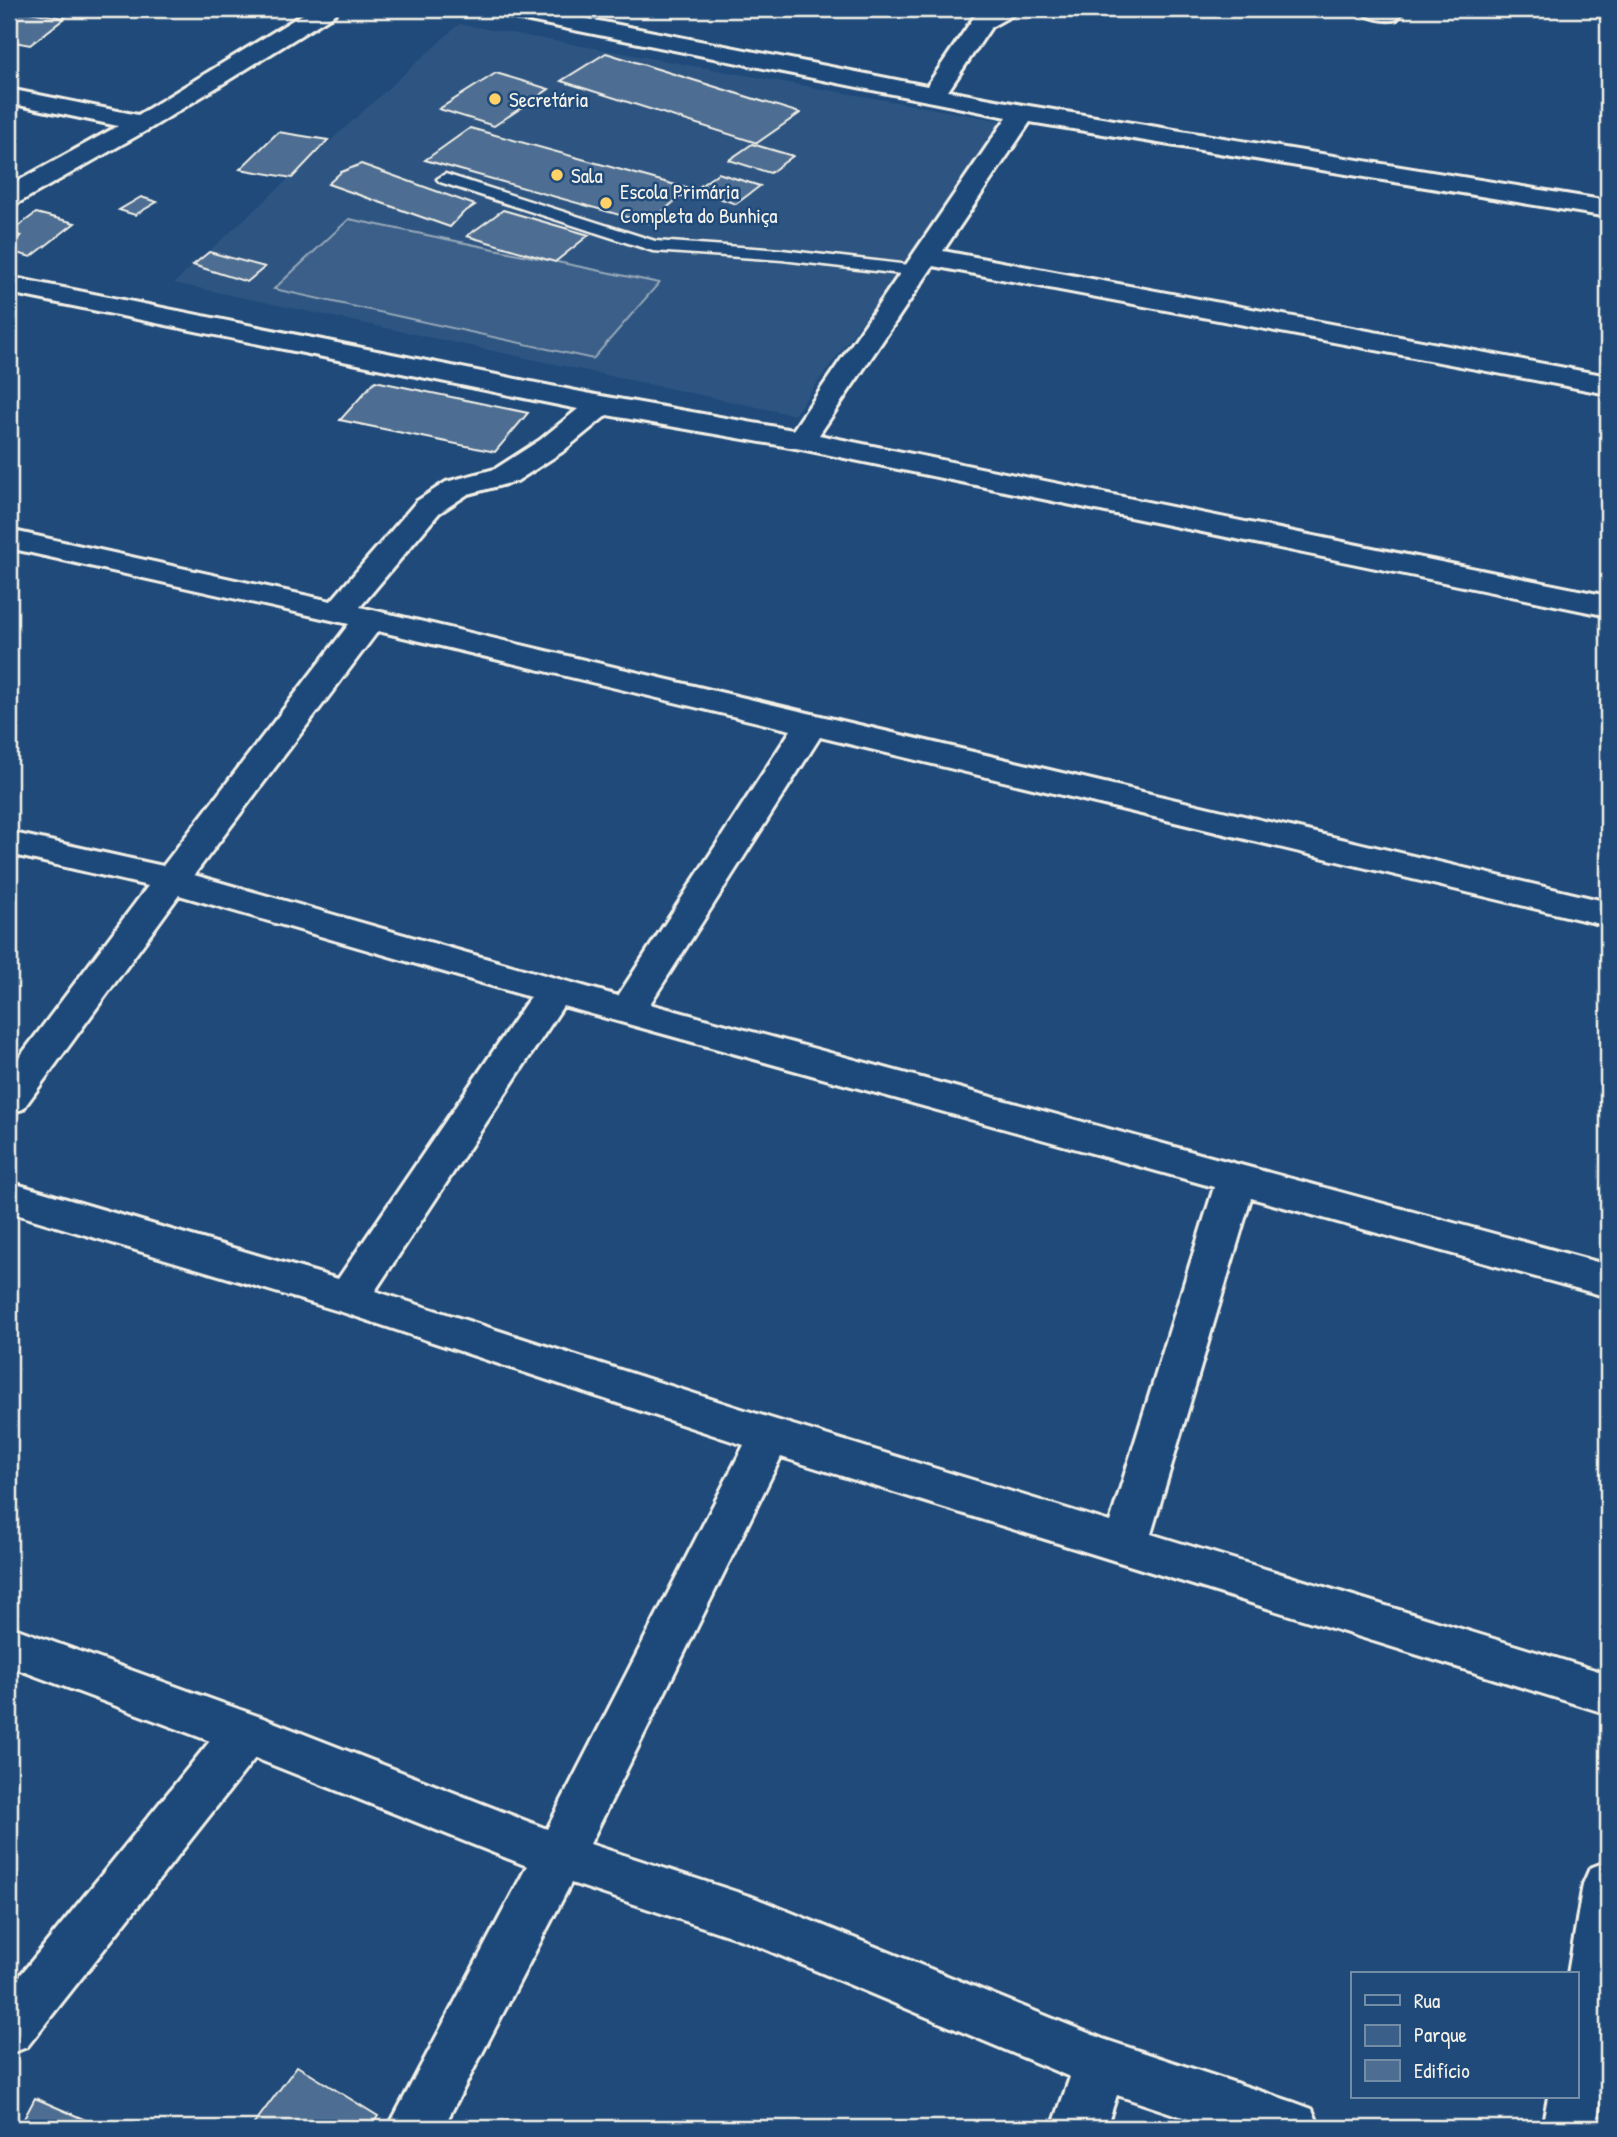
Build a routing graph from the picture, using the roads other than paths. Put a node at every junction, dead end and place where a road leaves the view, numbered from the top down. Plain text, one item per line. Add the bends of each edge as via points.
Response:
1 (327, 9) edge
2 (504, 9) edge
3 (1006, 9) edge
4 (933, 95) junction
5 (9, 96) edge
6 (1023, 113) junction
7 (142, 122) junction
8 (446, 179) dead end
9 (9, 197) edge
10 (1608, 209) edge
11 (922, 264) junction
12 (9, 285) edge
13 (1608, 385) edge
14 (601, 405) junction
15 (802, 440) junction
16 (9, 539) edge
17 (1608, 606) edge
18 (355, 615) junction
19 (811, 724) junction
20 (9, 843) edge
21 (171, 880) junction
22 (1608, 914) edge
23 (554, 991) junction
24 (627, 1010) junction
25 (9, 1099) edge
26 (1237, 1178) junction
27 (9, 1197) edge
28 (1608, 1280) edge
29 (348, 1298) junction
30 (769, 1436) junction
31 (1125, 1545) junction
32 (9, 1646) edge
33 (1608, 1694) edge
34 (246, 1733) junction
35 (559, 1856) junction
36 (1608, 1884) edge
37 (9, 2029) edge
38 (1101, 2064) junction
39 (1578, 2072) edge
40 (1574, 2098) edge
41 (415, 2128) edge
42 (1079, 2128) edge
43 (1293, 2128) edge
44 (1569, 2128) edge

1 - 7 street
2 - 4 street
3 - 4 street via 982,22
4 - 6 street
5 - 7 street
6 - 10 street
6 - 11 street
7 - 9 street
8 - 11 lane via 653,246
11 - 13 street
11 - 15 street
12 - 14 street
14 - 15 street
14 - 18 street via 506,475 457,488 428,507
15 - 17 street
16 - 18 street
18 - 19 street
18 - 21 street
19 - 22 street
19 - 24 street
20 - 21 street
21 - 23 street
21 - 25 street
23 - 24 street
23 - 29 street
24 - 26 street
26 - 28 street
26 - 31 street
27 - 29 street
29 - 30 street
30 - 31 street
30 - 35 street
31 - 33 street
32 - 34 street
34 - 35 street
34 - 37 street
35 - 38 street via 755,1920
35 - 41 street
36 - 39 street
38 - 42 street
38 - 43 street
40 - 44 street

